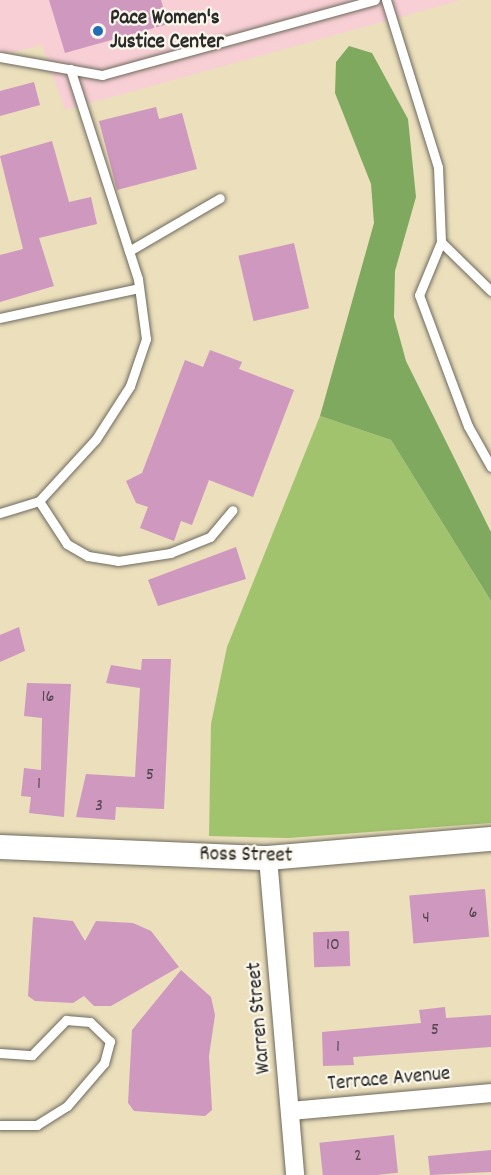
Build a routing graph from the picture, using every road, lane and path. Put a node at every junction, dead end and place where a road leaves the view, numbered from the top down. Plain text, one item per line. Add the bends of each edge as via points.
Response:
1 (375, 0) edge
2 (386, 0) edge
3 (0, 57) edge
4 (70, 69) junction
5 (220, 198) dead end
6 (441, 242) junction
7 (129, 251) junction
8 (139, 288) junction
9 (491, 291) edge
10 (0, 318) edge
11 (491, 467) edge
12 (39, 501) junction
13 (233, 510) dead end
14 (0, 513) edge
15 (491, 839) edge
16 (0, 847) edge
17 (268, 858) junction
18 (0, 1053) edge
19 (491, 1093) edge
20 (291, 1111) junction
21 (0, 1125) edge
22 (295, 1175) edge

1 - 4 lane via 110,74
2 - 6 lane via 438,167
3 - 4 lane
4 - 7 lane
5 - 7 lane
6 - 9 lane
6 - 11 lane via 418,295 468,426
7 - 8 lane
8 - 10 lane
8 - 12 lane via 146,339 130,386 96,439
12 - 13 lane via 67,544 88,556 118,561 170,553 210,537
12 - 14 lane
15 - 17 street, Ross Street
16 - 17 street, Ross Street
17 - 20 street, Warren Street
18 - 21 lane via 32,1055 66,1020 90,1022 110,1041 104,1063 67,1106 37,1125
19 - 20 street, Terrace Avenue
20 - 22 street, Warren Street

